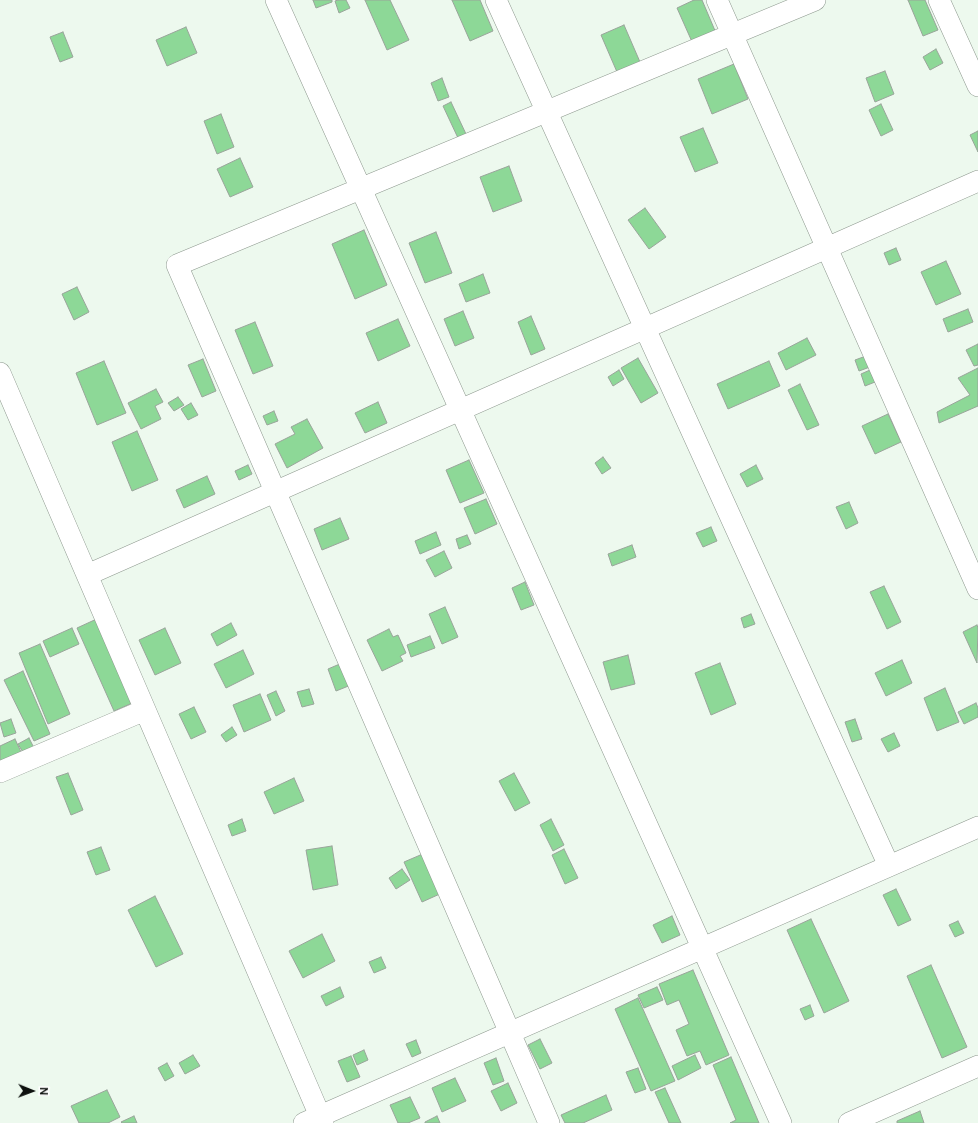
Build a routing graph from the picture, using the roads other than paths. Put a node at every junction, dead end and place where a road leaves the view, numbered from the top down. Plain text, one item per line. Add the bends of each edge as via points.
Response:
1 (276, 0) edge
2 (496, 0) edge
3 (717, 0) edge
4 (815, 0) edge
5 (940, 0) edge
6 (732, 34) junction
7 (978, 86) edge
8 (546, 112) junction
9 (978, 181) edge
10 (361, 189) junction
11 (827, 248) junction
12 (644, 328) junction
13 (0, 373) edge
14 (460, 409) junction
15 (275, 491) junction
16 (87, 575) junction
17 (978, 589) edge
18 (145, 710) junction
19 (0, 772) edge
20 (978, 827) edge
21 (889, 866) junction
22 (702, 948) junction
23 (510, 1033) junction
24 (978, 1066) edge
25 (315, 1121) edge
26 (549, 1123) edge
27 (781, 1123) edge
28 (850, 1123) edge

1 - 10 street
2 - 8 street
3 - 6 street
4 - 6 street
5 - 7 street
6 - 8 street
6 - 11 street
8 - 10 street
8 - 12 street
9 - 11 street
10 - 14 street
10 - 15 street via 177,265
11 - 12 street
11 - 17 street
12 - 14 street
12 - 21 street
13 - 16 street
14 - 15 street
14 - 22 street
15 - 16 street
15 - 23 street
16 - 18 street
18 - 19 street
18 - 25 street
20 - 21 street
21 - 22 street
22 - 23 street
22 - 27 street
23 - 25 street
23 - 26 street
24 - 28 street

